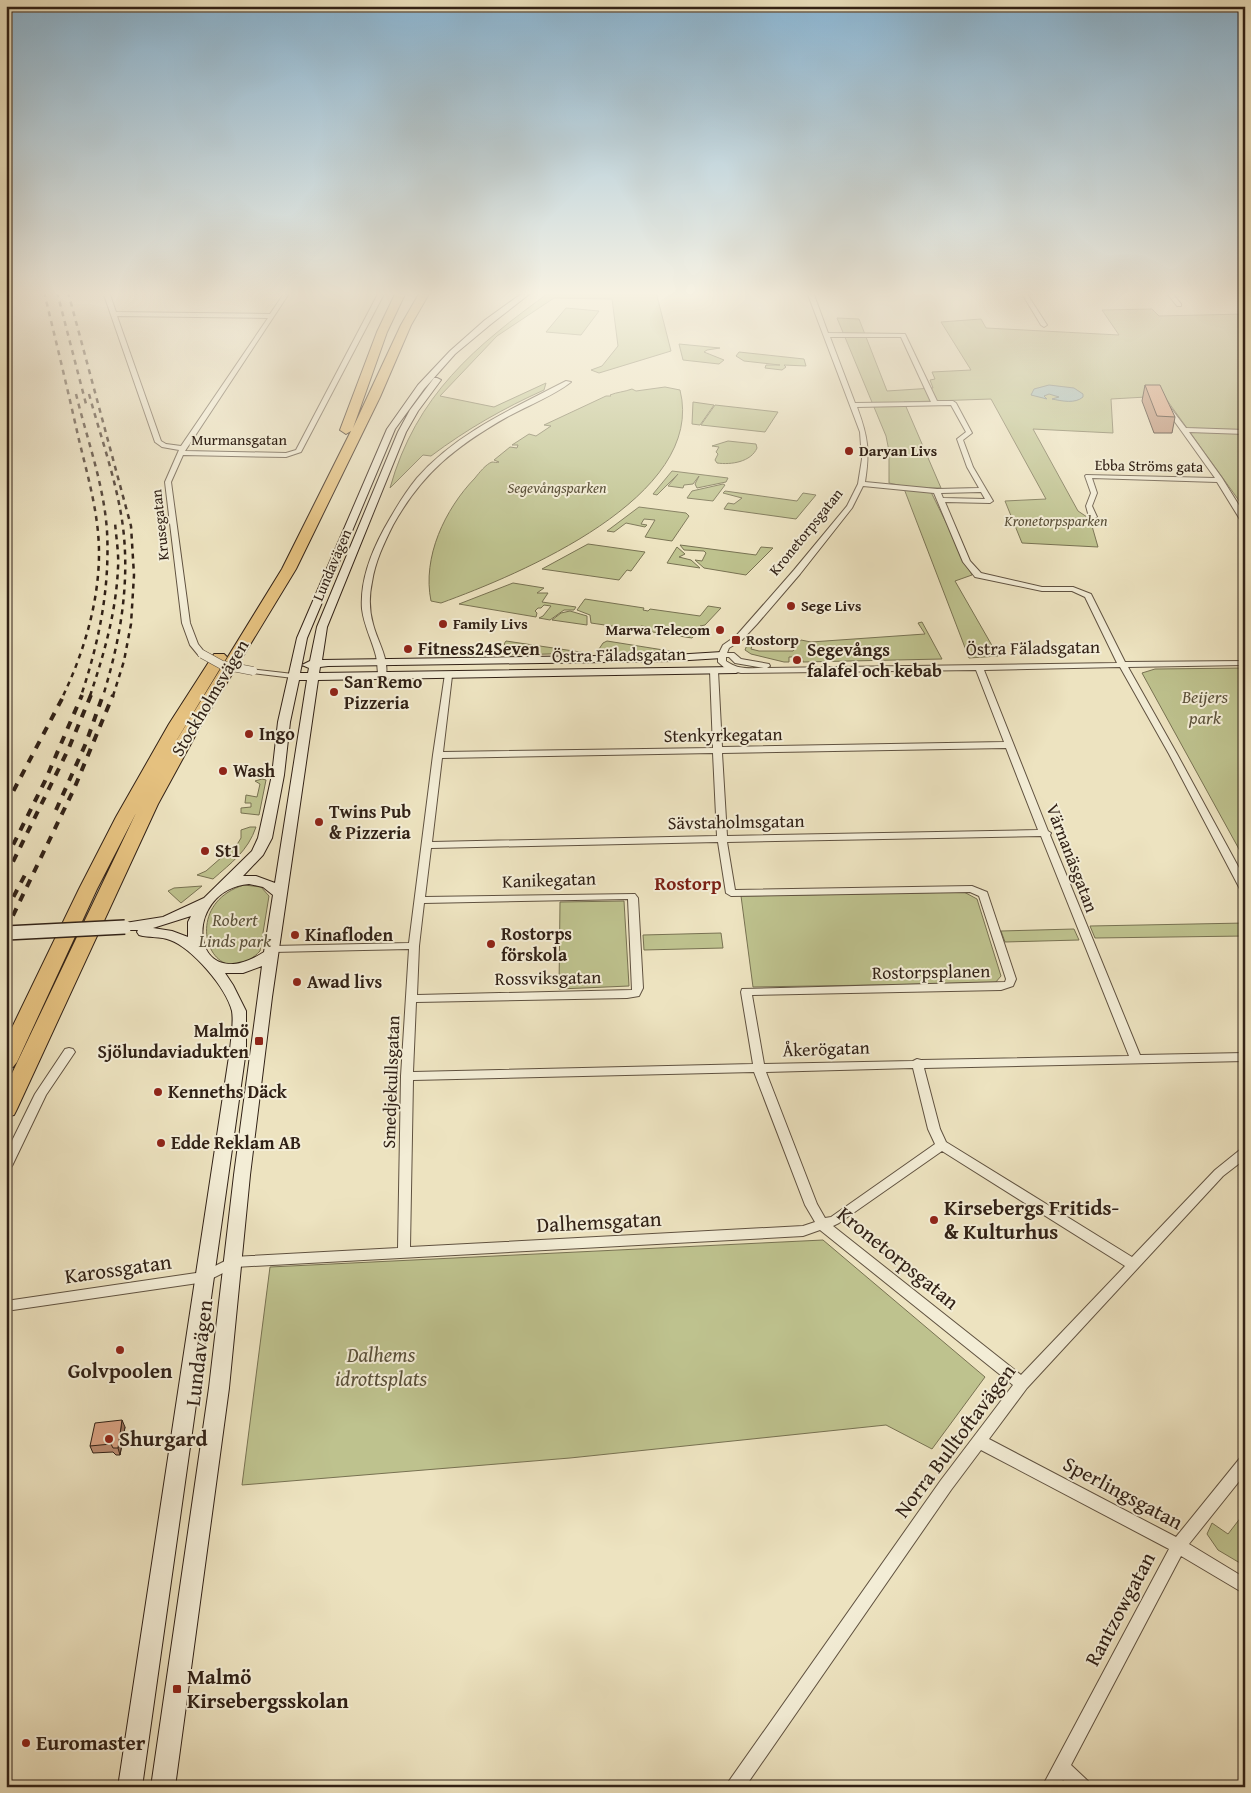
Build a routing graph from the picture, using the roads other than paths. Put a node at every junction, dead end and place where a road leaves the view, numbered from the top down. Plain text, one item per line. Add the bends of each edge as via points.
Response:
1 (135, 376) edge
2 (232, 376) edge
3 (338, 376) edge
4 (366, 376) edge
5 (372, 376) edge
6 (383, 376) edge
7 (387, 376) edge
8 (429, 376) edge
9 (442, 376) edge
10 (841, 376) edge
11 (923, 376) edge
12 (568, 382) dead end
13 (374, 397) junction
14 (1162, 399) edge
15 (936, 403) junction
16 (853, 405) junction
17 (1183, 430) junction
18 (345, 431) junction
19 (1245, 432) edge
20 (182, 450) junction
21 (1220, 482) junction
22 (861, 484) junction
23 (984, 490) junction
24 (937, 491) junction
25 (941, 500) junction
26 (1093, 517) dead end
27 (1245, 521) edge
28 (726, 655) junction
29 (383, 662) junction
30 (316, 663) junction
31 (1245, 663) edge
32 (1122, 664) junction
33 (739, 666) junction
34 (979, 667) junction
35 (714, 671) junction
36 (294, 672) junction
37 (382, 676) junction
38 (448, 676) junction
39 (313, 678) junction
40 (1009, 745) junction
41 (718, 751) junction
42 (437, 755) junction
43 (1046, 833) junction
44 (722, 839) junction
45 (426, 845) junction
46 (225, 885) junction
47 (1245, 888) edge
48 (279, 894) junction
49 (212, 897) junction
50 (420, 900) junction
51 (124, 930) junction
52 (6, 933) edge
53 (6, 939) edge
54 (634, 943) joint
55 (414, 946) junction
56 (273, 951) junction
57 (206, 958) junction
58 (746, 992) joint
59 (411, 999) junction
60 (69, 1052) dead end
61 (1245, 1057) edge
62 (1136, 1060) junction
63 (6, 1062) edge
64 (917, 1064) junction
65 (759, 1068) junction
66 (408, 1076) junction
67 (6, 1109) edge
68 (942, 1145) junction
69 (1245, 1152) edge
70 (6, 1166) edge
71 (823, 1225) junction
72 (404, 1251) junction
73 (233, 1262) junction
74 (1134, 1265) junction
75 (205, 1277) junction
76 (6, 1306) edge
77 (1022, 1384) junction
78 (978, 1442) junction
79 (1245, 1463) edge
80 (1178, 1546) junction
81 (1245, 1587) edge
82 (1061, 1767) junction
83 (130, 1787) edge
84 (163, 1787) edge
85 (735, 1787) edge
86 (1050, 1787) edge
87 (1082, 1787) edge

1 - 20 street via 158,442
2 - 20 street, Krusegatan
3 - 20 street, Murmansgatan via 299,451 286,454
4 - 18 highway
5 - 18 highway, Stockholmsvägen
6 - 13 highway, Stockholmsvägen
7 - 13 highway
8 - 36 main road, Lundavägen via 391,429 302,638
9 - 30 main road, Lundavägen via 414,410 386,468 322,627
10 - 16 street, Kronetorpsgatan
11 - 15 street
12 - 29 street via 495,420 468,438 420,477 400,502 374,557 367,588 370,629
13 - 67 highway, Stockholmsvägen via 289,569 149,804
14 - 17 street
15 - 16 street
15 - 23 street via 953,403 969,433 960,439 964,454
16 - 22 street, Kronetorpsgatan via 863,432 865,459
17 - 19 street
17 - 21 street
18 - 63 highway, Stockholmsvägen via 274,570 177,724 129,810
20 - 36 street, Krusegatan, bridge via 168,482 186,623 194,645 202,654 222,665 269,673
21 - 26 street, Ebba Ströms gata via 1088,476 1094,493 1089,506
21 - 27 street
22 - 24 street
22 - 28 street, Kronetorpsgatan via 850,507
23 - 24 street
23 - 25 street via 990,500
24 - 25 street
25 - 32 street via 974,572 1042,589 1082,592 1088,596
28 - 29 main road, Östra Fäladsgatan
28 - 33 street via 722,662 725,666
29 - 30 main road, Östra Fäladsgatan
29 - 37 street
30 - 36 main road, Östra Fäladsgatan
30 - 39 main road, Lundavägen
31 - 32 street, Östra Fäladsgatan
32 - 34 street, Östra Fäladsgatan
32 - 47 street
33 - 34 street, Östra Fäladsgatan via 791,670
33 - 35 main road, Östra Fäladsgatan
34 - 40 street, Värnanäsgatan
35 - 38 main road, Östra Fäladsgatan
35 - 41 street
36 - 39 main road, Östra Fäladsgatan
36 - 46 main road, Lundavägen via 265,838 258,852
37 - 38 main road, Östra Fäladsgatan
37 - 39 main road, Östra Fäladsgatan
38 - 42 street, Smedjekullsgatan
39 - 48 main road, Lundavägen
40 - 41 street, Stenkyrkegatan
40 - 43 street, Värnanäsgatan
41 - 42 street, Stenkyrkegatan
41 - 44 street
42 - 45 street, Smedjekullsgatan
43 - 44 street, Sävstaholmsgatan
43 - 62 street, Värnanäsgatan
44 - 45 street, Sävstaholmsgatan
44 - 58 street, Rostorpsplanen via 731,893 978,890 983,894 1011,980 1001,986
45 - 50 street, Smedjekullsgatan
46 - 48 main road via 240,880 260,880 274,887
46 - 49 main road, Lundavägen
48 - 56 main road, Lundavägen
49 - 51 main road via 174,919
49 - 57 main road, Lundavägen via 195,922 196,944
50 - 54 street, Kanikegatan via 625,894 633,898
50 - 55 street, Smedjekullsgatan
51 - 52 main road, bridge
51 - 53 main road
51 - 57 main road via 165,932 185,940
54 - 59 street, Rossviksgatan via 638,988 635,992
55 - 56 street
55 - 59 street, Smedjekullsgatan
56 - 57 main road via 245,969 221,969
56 - 73 main road, Lundavägen
57 - 75 main road, Lundavägen via 232,996 239,1011 239,1026
58 - 65 street, Kronetorpsgatan
59 - 66 street, Smedjekullsgatan
60 - 70 street via 41,1094
61 - 62 street, Åkerögatan
62 - 64 street, Åkerögatan
64 - 65 street, Åkerögatan
64 - 68 street via 934,1129
65 - 66 street, Åkerögatan
65 - 71 street, Kronetorpsgatan via 811,1205
66 - 72 street, Smedjekullsgatan
68 - 71 street, Dalhemsgatan via 835,1220
68 - 74 street
69 - 74 street, Norra Bulltoftavägen via 1219,1173
71 - 72 street, Dalhemsgatan via 803,1231
71 - 77 street, Kronetorpsgatan
72 - 73 street, Dalhemsgatan
73 - 75 street, Karossgatan
73 - 84 main road, Lundavägen via 219,1388
74 - 77 street, Norra Bulltoftavägen
75 - 76 street, Karossgatan
75 - 83 main road, Lundavägen
77 - 78 street, Norra Bulltoftavägen
78 - 80 street, Sperlingsgatan
78 - 85 street, Norra Bulltoftavägen
79 - 80 street, Rantzowgatan
80 - 81 street, Sperlingsgatan
80 - 82 street, Rantzowgatan
82 - 86 street, Rantzowgatan
82 - 87 street

